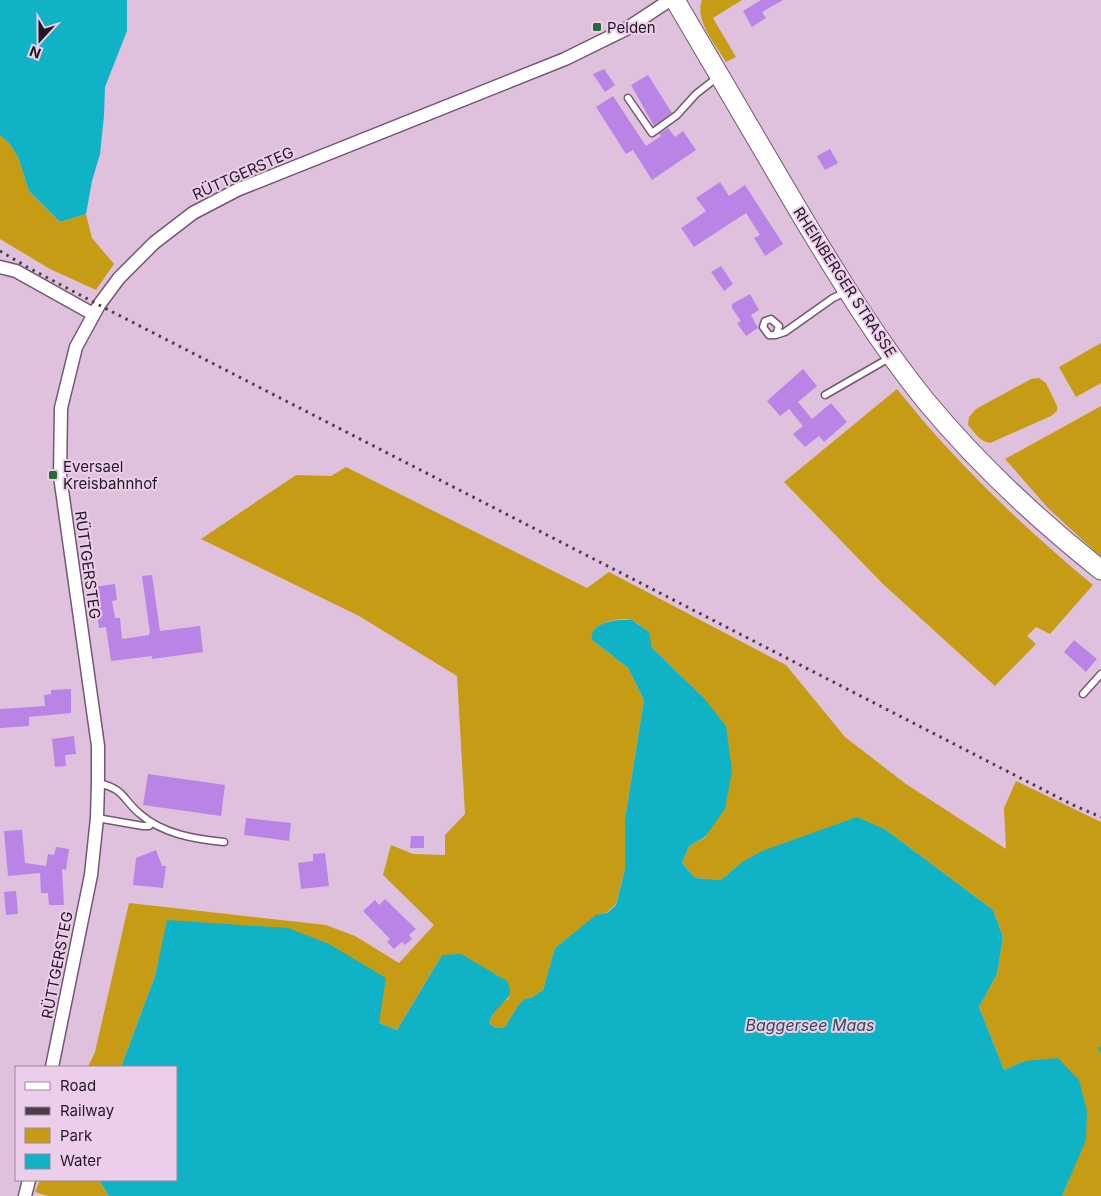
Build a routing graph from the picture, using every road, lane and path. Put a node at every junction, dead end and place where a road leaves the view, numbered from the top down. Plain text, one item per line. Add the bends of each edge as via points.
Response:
1 (670, 0) edge
2 (675, 0) edge
3 (720, 75) junction
4 (628, 98) dead end
5 (0, 267) edge
6 (847, 291) junction
7 (94, 314) junction
8 (776, 335) dead end
9 (892, 356) junction
10 (825, 395) dead end
11 (1101, 570) edge
12 (1101, 674) edge
13 (1083, 694) dead end
14 (98, 783) junction
15 (97, 818) junction
16 (152, 823) junction
17 (224, 842) dead end
18 (52, 1066) edge
19 (29, 1181) edge
20 (25, 1196) edge

1 - 7 street, RÜTTGERSTEG via 626,29 565,58 237,190 192,213 154,243 119,278
2 - 3 main road, RHEINBERGER STRASSE
3 - 4 lane via 652,133
3 - 6 main road, RHEINBERGER STRASSE
5 - 7 street via 23,274
6 - 8 lane
6 - 9 main road, RHEINBERGER STRASSE
7 - 14 street, RÜTTGERSTEG via 76,347 60,408 60,476 98,746
9 - 10 lane
9 - 11 main road, RHEINBERGER STRASSE via 943,420 1000,482
12 - 13 lane
14 - 15 street, RÜTTGERSTEG
14 - 16 lane via 118,790 139,814
15 - 16 lane via 144,826
15 - 18 street, RÜTTGERSTEG via 88,888
16 - 17 lane via 186,837
19 - 20 street

